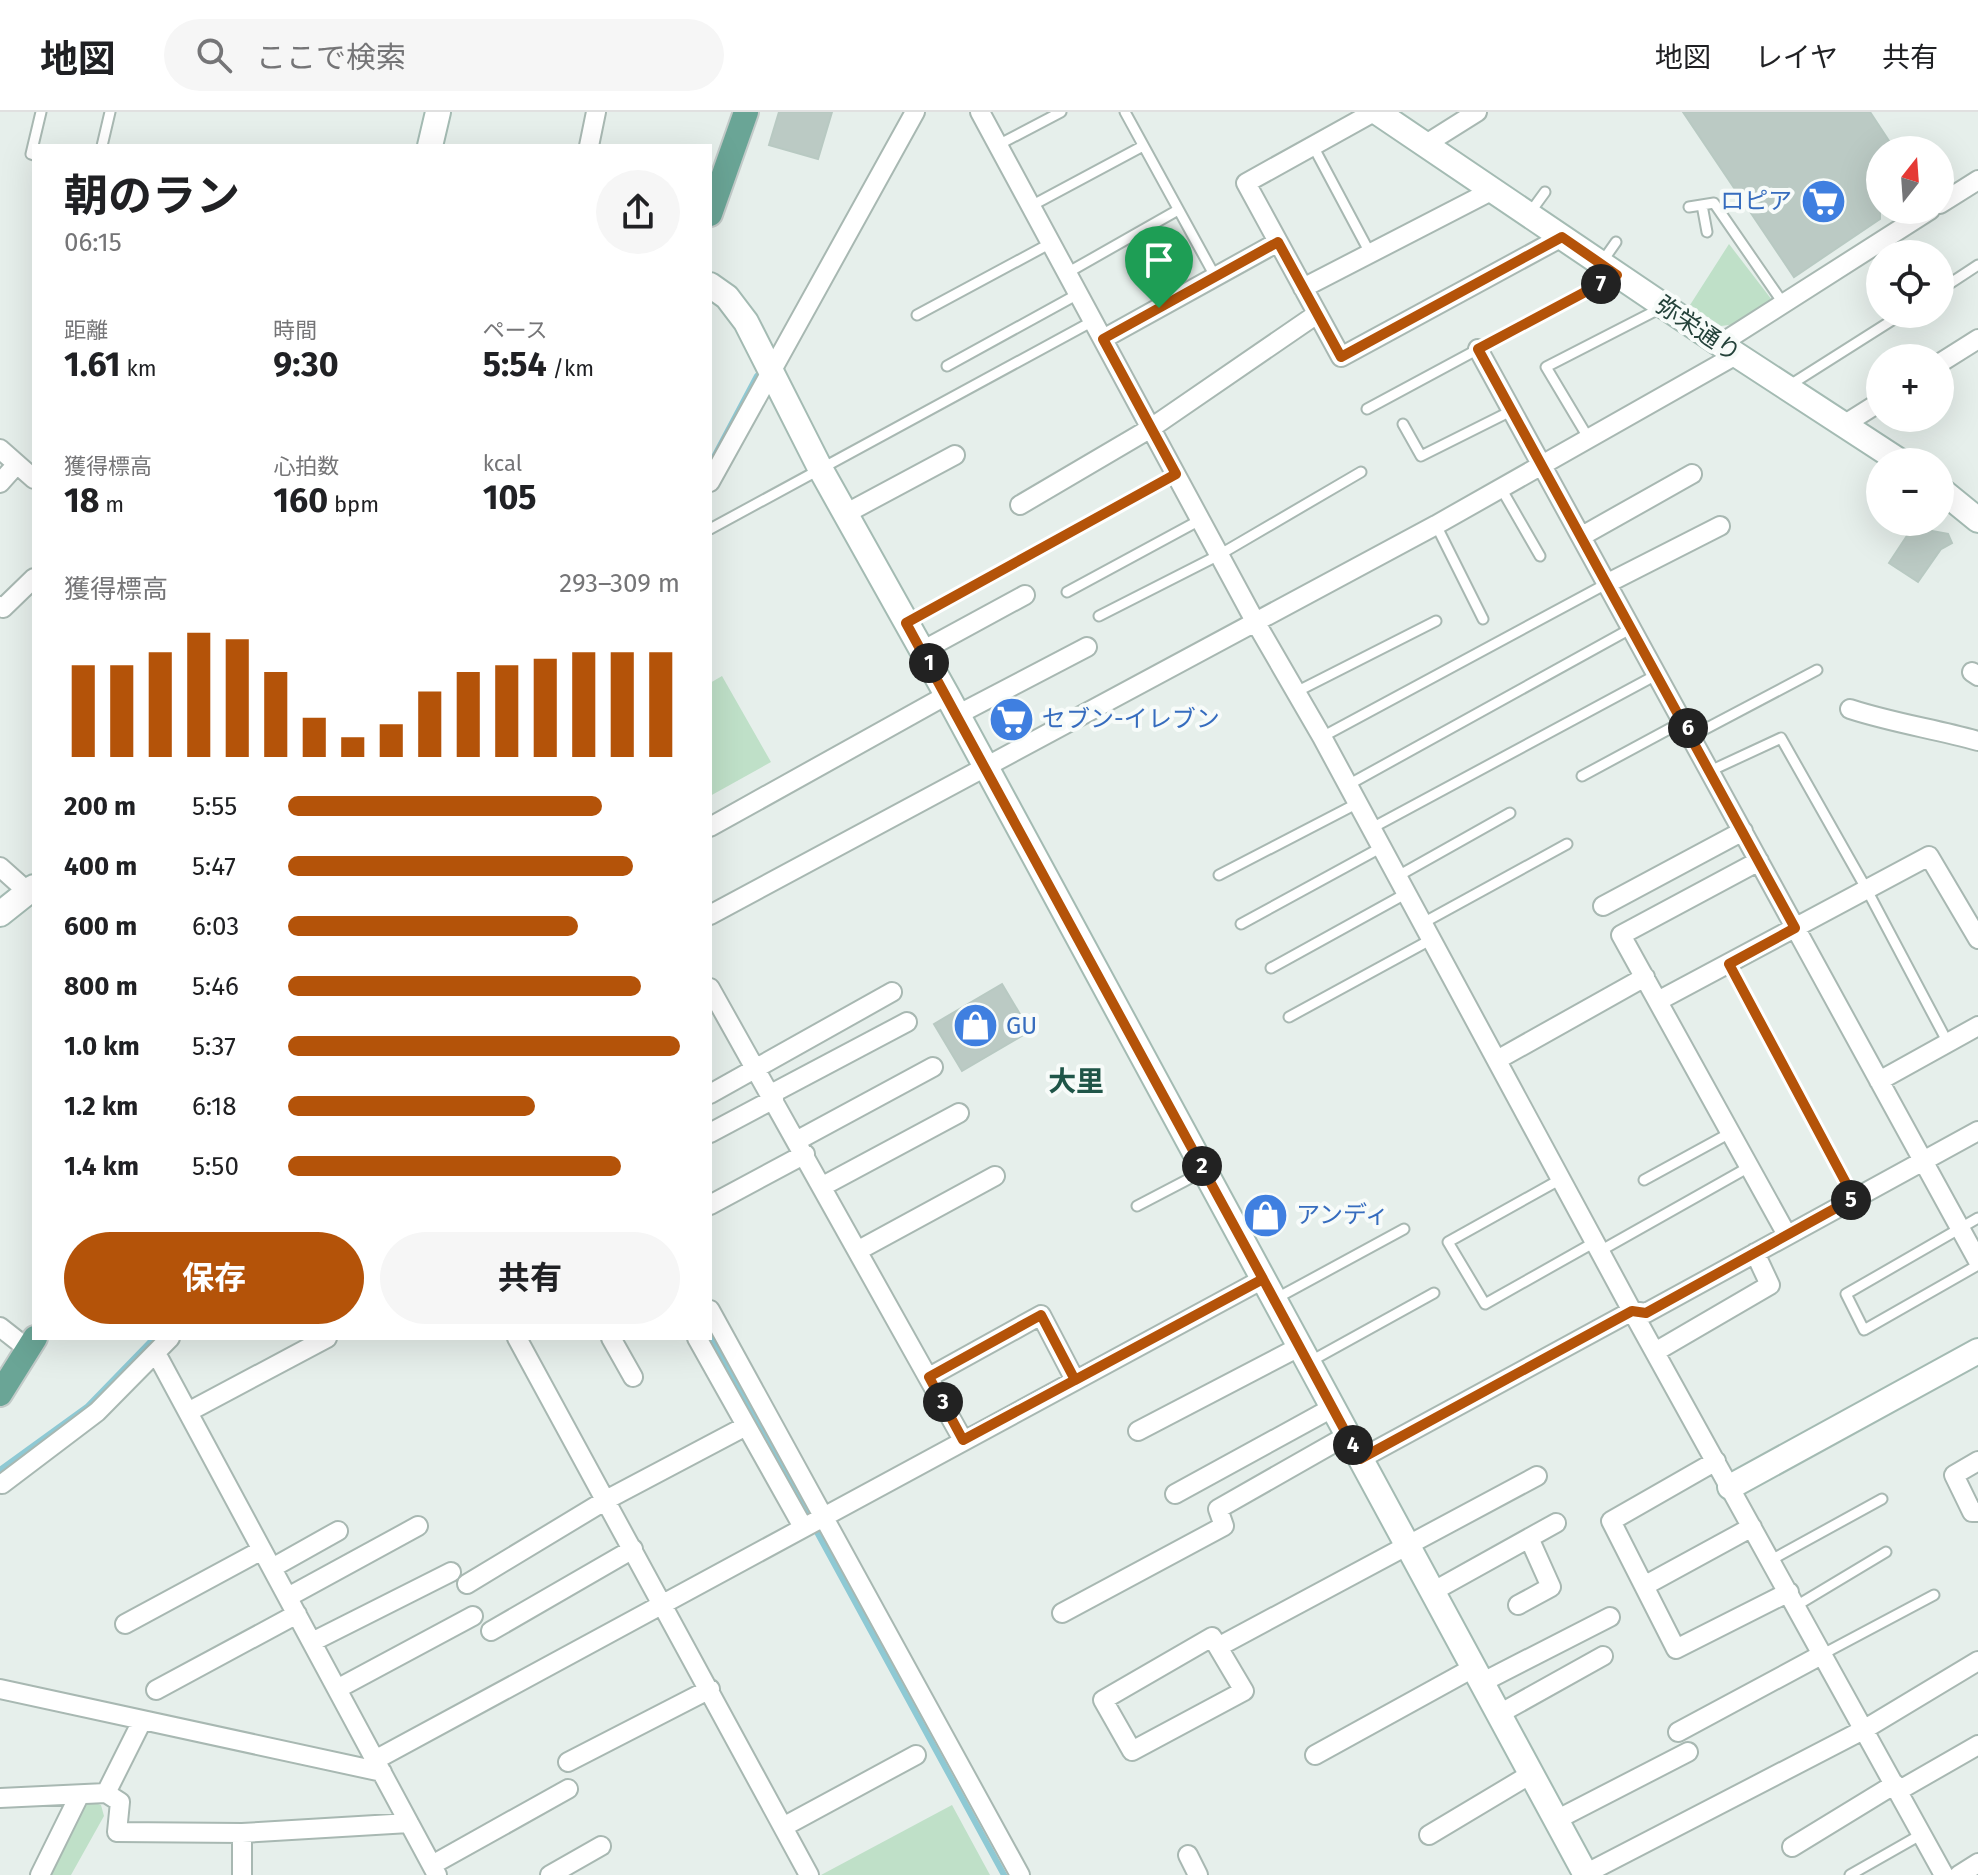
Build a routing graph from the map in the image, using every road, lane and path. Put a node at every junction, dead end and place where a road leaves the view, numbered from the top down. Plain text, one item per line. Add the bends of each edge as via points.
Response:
1 (41, 112) edge
2 (110, 112) edge
3 (438, 112) edge
4 (596, 112) edge
5 (746, 112) edge
6 (915, 112) edge
7 (980, 112) edge
8 (1061, 112) edge
9 (1125, 112) edge
10 (1376, 112) edge
11 (1477, 112) edge
12 (33, 144) edge
13 (102, 144) edge
14 (430, 144) edge
15 (589, 144) edge
16 (1426, 144) junction
17 (998, 145) junction
18 (1143, 146) junction
19 (1313, 146) junction
20 (1978, 180) edge
21 (1493, 190) junction
22 (1545, 192) dead end
23 (1954, 195) edge
24 (1702, 205) junction
25 (1031, 206) junction
26 (1689, 207) dead end
27 (712, 208) edge
28 (1178, 210) junction
29 (1529, 214) junction
30 (1908, 224) edge
31 (1707, 232) dead end
32 (1562, 237) junction
33 (1278, 242) junction
34 (1616, 242) dead end
35 (1051, 243) junction
36 (1370, 253) junction
37 (1978, 265) edge
38 (1609, 269) junction
39 (1067, 273) junction
40 (1216, 278) junction
41 (1954, 281) edge
42 (712, 286) edge
43 (1303, 288) junction
44 (1078, 294) junction
45 (1783, 303) junction
46 (1664, 306) junction
47 (1317, 314) junction
48 (917, 315) dead end
49 (1093, 321) junction
50 (1880, 328) edge
51 (1103, 339) junction
52 (1978, 339) edge
53 (1478, 349) junction
54 (1728, 350) junction
55 (1954, 354) edge
56 (947, 366) dead end
57 (771, 372) junction
58 (1787, 388) junction
59 (1367, 409) dead end
60 (1513, 410) junction
61 (1866, 411) edge
62 (1403, 424) dead end
63 (1845, 424) junction
64 (1151, 428) junction
65 (1590, 440) junction
66 (1880, 448) edge
67 (0, 449) edge
68 (955, 455) dead end
69 (17, 464) junction
70 (1544, 466) junction
71 (821, 470) junction
72 (1361, 472) dead end
73 (1176, 474) junction
74 (1692, 474) dead end
75 (32, 477) edge
76 (712, 478) edge
77 (0, 483) edge
78 (1502, 490) junction
79 (1954, 500) edge
80 (1020, 505) dead end
81 (845, 514) junction
82 (1977, 517) edge
83 (1200, 520) junction
84 (1436, 525) junction
85 (1720, 526) dead end
86 (712, 528) edge
87 (1582, 536) junction
88 (1219, 555) junction
89 (1540, 556) dead end
90 (32, 580) edge
91 (1608, 583) junction
92 (1067, 592) dead end
93 (1025, 595) dead end
94 (0, 606) edge
95 (1099, 616) dead end
96 (1483, 619) dead end
97 (1436, 621) dead end
98 (906, 623) junction
99 (1256, 623) junction
100 (1633, 628) junction
101 (1087, 647) dead end
102 (922, 651) junction
103 (1817, 670) dead end
104 (1658, 674) junction
105 (1296, 692) junction
106 (952, 705) junction
107 (1850, 709) dead end
108 (1688, 729) junction
109 (1322, 737) junction
110 (1978, 741) edge
111 (986, 768) junction
112 (1710, 771) junction
113 (1582, 776) dead end
114 (1348, 785) junction
115 (1358, 803) junction
116 (1510, 813) dead end
117 (712, 826) edge
118 (1372, 828) junction
119 (1743, 831) junction
120 (1567, 844) dead end
121 (1382, 847) junction
122 (1759, 861) junction
123 (0, 867) edge
124 (1219, 875) dead end
125 (1402, 884) junction
126 (31, 889) edge
127 (1867, 890) junction
128 (1603, 906) dead end
129 (0, 914) edge
130 (712, 914) edge
131 (1241, 924) dead end
132 (1975, 926) edge
133 (1795, 928) junction
134 (1427, 931) junction
135 (1729, 964) junction
136 (1271, 968) dead end
137 (1645, 977) junction
138 (892, 992) dead end
139 (712, 996) edge
140 (1658, 1001) junction
141 (1289, 1017) dead end
142 (907, 1022) dead end
143 (1978, 1026) edge
144 (1948, 1043) junction
145 (1497, 1060) junction
146 (933, 1067) dead end
147 (756, 1068) junction
148 (1879, 1081) junction
149 (712, 1093) edge
150 (773, 1097) junction
151 (959, 1113) dead end
152 (1978, 1131) edge
153 (712, 1132) edge
154 (1730, 1133) junction
155 (801, 1147) junction
156 (1923, 1161) junction
157 (1749, 1167) junction
158 (1204, 1171) junction
159 (995, 1176) dead end
160 (1561, 1179) junction
161 (1644, 1180) dead end
162 (823, 1186) junction
163 (1854, 1198) junction
164 (712, 1204) edge
165 (1137, 1206) dead end
166 (1978, 1218) edge
167 (1959, 1227) junction
168 (1404, 1229) dead end
169 (1787, 1235) junction
170 (1598, 1246) junction
171 (859, 1250) junction
172 (1755, 1253) junction
173 (1978, 1263) edge
174 (1268, 1289) junction
175 (1434, 1293) dead end
176 (1632, 1311) junction
177 (712, 1314) edge
178 (0, 1327) edge
179 (168, 1340) edge
180 (323, 1340) edge
181 (518, 1340) edge
182 (612, 1340) edge
183 (698, 1340) edge
184 (32, 1344) edge
185 (1978, 1351) edge
186 (1655, 1352) junction
187 (156, 1353) junction
188 (1304, 1355) junction
189 (633, 1377) dead end
190 (929, 1377) junction
191 (1075, 1380) junction
192 (0, 1394) edge
193 (1332, 1408) junction
194 (188, 1412) junction
195 (746, 1426) junction
196 (1138, 1431) dead end
197 (1348, 1435) junction
198 (963, 1440) junction
199 (1360, 1459) junction
200 (1716, 1461) junction
201 (1978, 1461) edge
202 (1537, 1476) dead end
203 (2, 1484) dead end
204 (1730, 1487) junction
205 (1175, 1494) dead end
206 (1882, 1499) dead end
207 (606, 1500) junction
208 (1978, 1512) edge
209 (823, 1517) junction
210 (1556, 1523) dead end
211 (418, 1526) dead end
212 (803, 1527) junction
213 (1752, 1527) junction
214 (338, 1531) dead end
215 (1529, 1538) junction
216 (1408, 1546) junction
217 (633, 1549) junction
218 (262, 1550) junction
219 (1886, 1552) dead end
220 (1771, 1560) junction
221 (272, 1568) junction
222 (451, 1572) dead end
223 (467, 1584) dead end
224 (1644, 1586) junction
225 (1432, 1592) junction
226 (1934, 1595) dead end
227 (1792, 1599) junction
228 (663, 1602) junction
229 (1518, 1605) dead end
230 (292, 1606) junction
231 (1062, 1613) dead end
232 (473, 1616) dead end
233 (1610, 1617) dead end
234 (125, 1624) dead end
235 (491, 1631) dead end
236 (312, 1642) junction
237 (1218, 1647) junction
238 (1823, 1654) junction
239 (1603, 1656) dead end
240 (1978, 1661) edge
241 (1477, 1675) junction
242 (0, 1689) edge
243 (337, 1689) junction
244 (710, 1689) junction
245 (156, 1690) dead end
246 (1499, 1714) junction
247 (142, 1721) junction
248 (1865, 1729) junction
249 (1678, 1732) dead end
250 (1978, 1745) edge
251 (1688, 1752) dead end
252 (916, 1755) dead end
253 (1315, 1755) dead end
254 (568, 1762) dead end
255 (379, 1766) junction
256 (1531, 1774) junction
257 (1897, 1787) junction
258 (568, 1789) dead end
259 (106, 1793) junction
260 (79, 1796) junction
261 (0, 1798) edge
262 (1556, 1820) junction
263 (409, 1823) junction
264 (783, 1827) junction
265 (242, 1833) junction
266 (1922, 1834) junction
267 (1429, 1835) dead end
268 (601, 1846) dead end
269 (1792, 1847) dead end
270 (1188, 1855) dead end
271 (1978, 1863) edge
272 (434, 1870) edge
273 (40, 1875) edge
274 (242, 1875) edge
275 (550, 1875) edge
276 (809, 1875) edge
277 (1020, 1875) edge
278 (1198, 1875) edge
279 (1584, 1875) edge
280 (1850, 1875) edge
281 (1944, 1875) edge
282 (1959, 1875) edge

1 - 12 lane
2 - 13 lane
3 - 14 street
4 - 15 street
5 - 27 main road
6 - 57 street
7 - 17 street
8 - 17 lane
9 - 18 lane
10 - 16 street, 弥栄通り
10 - 19 street
11 - 16 street
16 - 21 street, 弥栄通り
17 - 25 street
18 - 25 lane
18 - 28 lane
19 - 33 street via 1246,183
19 - 36 lane
20 - 23 street
21 - 29 street, 弥栄通り
21 - 36 street
22 - 29 lane
24 - 26 lane
24 - 31 lane
24 - 45 lane via 1714,203
25 - 35 street
28 - 39 lane
28 - 40 lane
29 - 32 street, 弥栄通り
30 - 45 street
32 - 38 street, 弥栄通り
32 - 47 street via 1341,357
33 - 40 street
33 - 43 street
34 - 38 lane
35 - 39 street
35 - 48 lane
36 - 43 street
37 - 41 lane
38 - 46 street, 弥栄通り
38 - 53 lane
39 - 44 street
40 - 51 street
42 - 57 street via 746,322
43 - 47 street
44 - 49 street
44 - 56 lane
45 - 54 street
46 - 54 street, 弥栄通り
46 - 65 lane via 1546,367
47 - 64 street
49 - 51 street
49 - 71 lane
50 - 58 lane
51 - 64 street
52 - 55 street
53 - 59 lane
53 - 60 street
54 - 58 street, 弥栄通り
54 - 65 street
57 - 71 street
57 - 76 street
58 - 63 street, 弥栄通り
60 - 62 lane via 1421,456
60 - 70 street
61 - 63 street
63 - 66 street, 弥栄通り
64 - 73 street
64 - 80 street
65 - 70 street
67 - 69 street
68 - 81 street
69 - 75 street
69 - 77 street
70 - 78 street
70 - 87 street
71 - 81 street
71 - 86 lane
72 - 88 lane
73 - 83 street
73 - 98 lane
74 - 87 street
78 - 84 street
78 - 89 lane
79 - 82 street
81 - 98 street
83 - 88 street
83 - 92 lane
84 - 96 lane
84 - 99 street
85 - 91 street
87 - 91 street
88 - 95 lane
88 - 99 street
90 - 94 street
91 - 100 street
91 - 109 lane
93 - 102 street
97 - 105 lane
98 - 102 street
99 - 105 street
99 - 111 street
100 - 104 street
100 - 114 lane
101 - 106 street
102 - 106 street
103 - 108 lane
104 - 108 street
104 - 118 lane
105 - 109 street
106 - 111 street
106 - 117 street
107 - 110 street
108 - 112 street
108 - 113 lane
109 - 114 street
111 - 130 street
111 - 158 street
112 - 119 street
112 - 127 lane via 1781,738
114 - 115 street
115 - 118 street
115 - 124 lane
116 - 125 lane
118 - 121 street
119 - 122 street
119 - 128 street
120 - 134 lane
121 - 125 street
121 - 131 lane
122 - 133 street
122 - 137 street via 1621,935
123 - 126 street
125 - 134 street
125 - 136 lane
126 - 129 street
127 - 132 street via 1929,856
127 - 133 street
127 - 144 lane
133 - 135 street
133 - 148 street
134 - 141 lane
134 - 145 street
135 - 140 street
135 - 163 lane
137 - 140 street
137 - 145 street
138 - 147 street
139 - 147 street
140 - 154 street
142 - 150 street
143 - 144 street
144 - 148 street
145 - 160 street
146 - 155 street
147 - 149 street
147 - 150 street
148 - 156 street
150 - 153 street
150 - 155 street
151 - 162 street
152 - 156 street
154 - 157 street
154 - 161 lane
155 - 162 street
155 - 164 street
156 - 163 street
156 - 167 street
157 - 169 street
157 - 170 lane
158 - 165 lane
158 - 174 street
159 - 171 street
160 - 170 street
160 - 170 lane via 1448,1242 1485,1304
162 - 171 street
163 - 169 street
166 - 167 lane
167 - 173 street
167 - 173 lane via 1846,1294 1864,1330
168 - 174 lane
169 - 172 street
170 - 176 street
171 - 190 street
172 - 176 street via 1646,1313
172 - 186 street via 1770,1285
174 - 188 street
174 - 191 street
175 - 188 lane
176 - 186 street
176 - 199 street
177 - 209 street
178 - 184 street
179 - 187 street
180 - 194 street
181 - 207 street
182 - 189 street
183 - 195 street
184 - 192 main road
185 - 204 street
186 - 200 street
187 - 194 street
187 - 203 street via 97,1412
188 - 193 street
188 - 196 street
190 - 191 street via 1041,1315
190 - 198 street
191 - 198 street
193 - 197 street
193 - 205 street
194 - 218 street
195 - 207 street
195 - 212 street
197 - 199 street
197 - 231 street via 1218,1509 1224,1526
198 - 209 street
199 - 216 street
200 - 204 street
200 - 224 street via 1611,1521
201 - 208 street via 1954,1475 1972,1512
202 - 216 street
204 - 213 street
206 - 220 lane
207 - 217 street
207 - 223 street
209 - 212 street
209 - 277 street
210 - 215 street
211 - 230 street
212 - 228 street
213 - 220 street
213 - 224 street
214 - 221 street
215 - 225 street
215 - 229 street via 1551,1587
216 - 225 street
216 - 237 street
217 - 228 street
217 - 235 street
218 - 221 street
218 - 234 street
219 - 227 lane
220 - 227 street
221 - 230 street
222 - 236 street
224 - 227 street via 1676,1649
225 - 241 street
226 - 238 lane
227 - 238 street
228 - 244 street
228 - 255 street
230 - 236 street
230 - 245 street
232 - 243 street
233 - 241 street
236 - 243 street
237 - 237 street via 1244,1691 1132,1751 1103,1700 1212,1637
238 - 248 street
238 - 249 street
239 - 246 street
240 - 248 street
241 - 246 street
241 - 253 street
242 - 247 street
243 - 255 street
244 - 254 street
244 - 264 street
246 - 256 street
247 - 255 street
247 - 259 street
248 - 257 street
248 - 279 street
250 - 257 street
251 - 262 street
252 - 264 street
255 - 263 street
256 - 262 street
256 - 267 street
257 - 266 street
257 - 269 street
258 - 272 street
259 - 260 street
259 - 265 street via 120,1802 117,1832
260 - 261 street
260 - 273 street
262 - 279 street
263 - 265 street
263 - 272 street
264 - 276 street
265 - 274 street
266 - 280 lane
266 - 281 street
268 - 275 street
270 - 278 street
271 - 282 street

